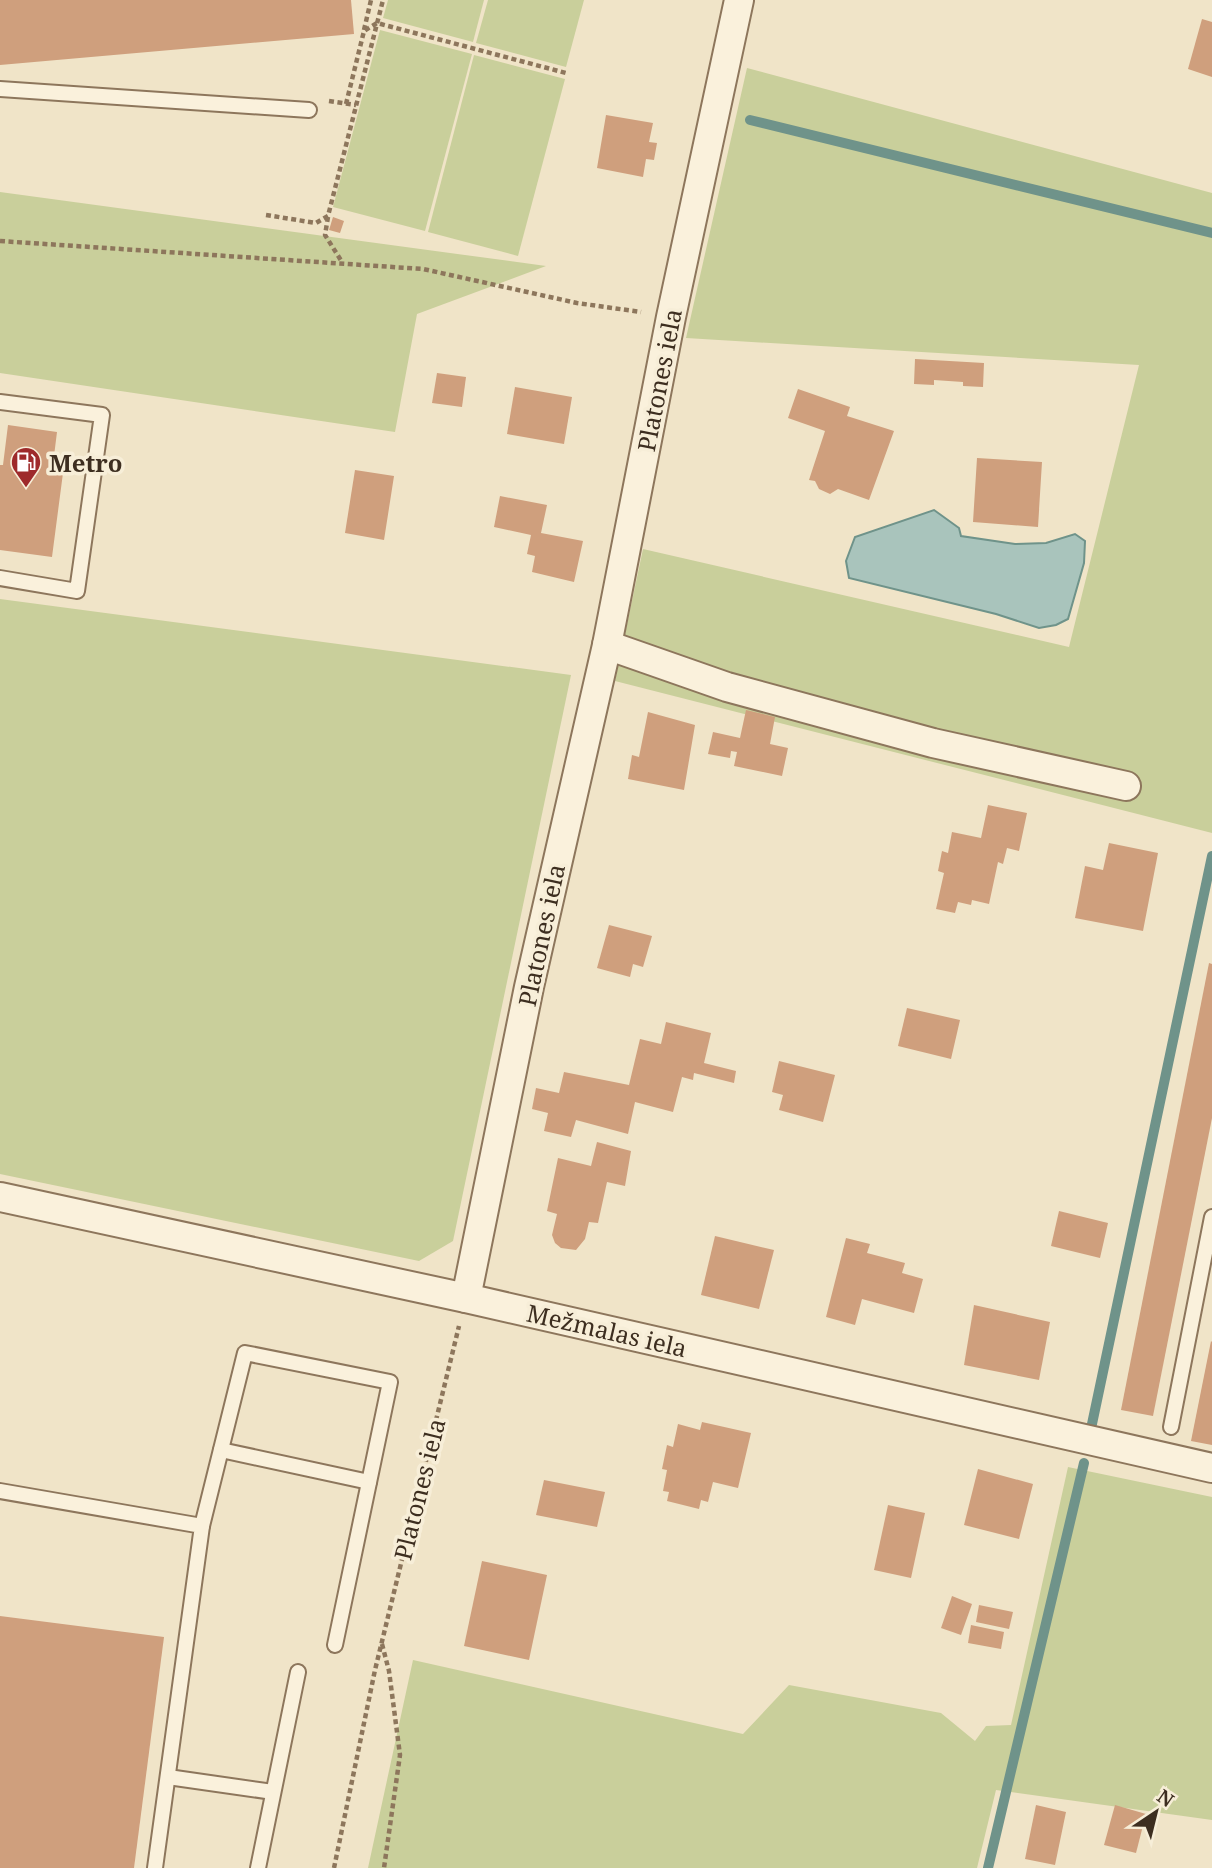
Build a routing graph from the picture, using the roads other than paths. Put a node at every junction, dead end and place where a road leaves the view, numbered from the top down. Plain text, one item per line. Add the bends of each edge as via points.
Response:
1 (738, 0) edge
2 (0, 89) edge
3 (309, 110) dead end
4 (0, 402) edge
5 (0, 578) edge
6 (607, 645) junction
7 (1126, 786) dead end
8 (0, 1198) edge
9 (1212, 1217) edge
10 (466, 1298) junction
11 (1171, 1427) dead end
12 (221, 1450) junction
13 (1212, 1468) edge
14 (369, 1482) junction
15 (0, 1491) edge
16 (202, 1526) junction
17 (335, 1645) dead end
18 (298, 1672) dead end
19 (168, 1777) junction
20 (274, 1792) junction
21 (155, 1868) edge
22 (258, 1868) edge

1 - 6 street, Platones iela
2 - 3 lane
4 - 5 lane via 102,415 77,591
6 - 7 street via 804,708 933,743
6 - 10 street, Platones iela via 529,987
8 - 10 street, Mežmalas iela
9 - 11 lane
10 - 13 street, Mežmalas iela
12 - 14 lane
12 - 14 lane via 245,1353 390,1382
12 - 16 lane
14 - 17 lane
15 - 16 lane
16 - 19 lane
18 - 20 lane
19 - 20 lane
19 - 21 lane
20 - 22 lane

